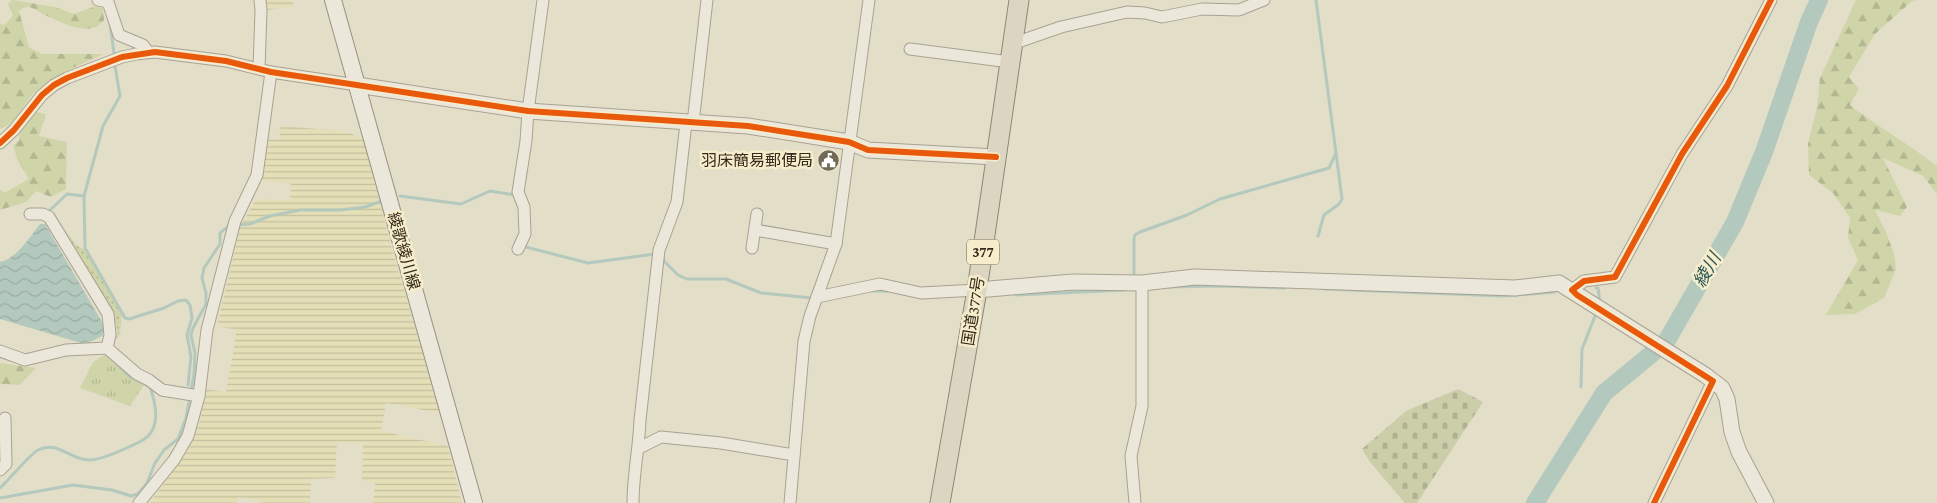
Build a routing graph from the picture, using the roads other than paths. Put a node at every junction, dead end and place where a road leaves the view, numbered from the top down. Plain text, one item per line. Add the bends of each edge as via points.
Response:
1 (260, 0) edge
2 (333, 0) edge
3 (543, 0) edge
4 (707, 0) edge
5 (869, 0) edge
6 (1019, 0) edge
7 (1264, 0) edge
8 (1770, 0) edge
9 (103, 1) edge
10 (910, 49) dead end
11 (148, 52) junction
12 (1011, 53) junction
13 (259, 69) junction
14 (271, 72) junction
15 (357, 86) junction
16 (528, 111) junction
17 (689, 123) junction
18 (849, 142) junction
19 (0, 143) edge
20 (996, 157) junction
21 (30, 214) dead end
22 (757, 214) dead end
23 (755, 230) junction
24 (836, 244) junction
25 (519, 246) dead end
26 (752, 248) dead end
27 (1142, 287) junction
28 (977, 290) junction
29 (1574, 293) junction
30 (817, 297) junction
31 (107, 348) junction
32 (0, 350) edge
33 (1709, 378) junction
34 (193, 396) junction
35 (5, 418) dead end
36 (639, 448) junction
37 (794, 455) junction
38 (0, 470) edge
39 (140, 503) edge
40 (474, 503) edge
41 (633, 503) edge
42 (790, 503) edge
43 (940, 503) edge
44 (1135, 503) edge
45 (1654, 503) edge
46 (1766, 503) edge

1 - 13 street
2 - 15 main road, 綾歌綾川線
3 - 16 street
4 - 17 street
5 - 18 street
6 - 12 highway, 国道377号 / 377
7 - 12 street via 1239,10 1202,9 1162,18 1127,12 1061,28
8 - 29 street via 1727,86 1682,154 1615,277 1584,281
9 - 11 street via 119,35 143,45
10 - 12 street
11 - 13 street via 226,61
11 - 19 street via 122,57 54,85
12 - 20 highway, 国道377号 / 377
13 - 14 street
14 - 15 street
14 - 34 street via 256,175 234,224
15 - 16 street
15 - 40 main road, 綾歌綾川線
16 - 17 street
16 - 25 street via 518,192 524,207 525,234
17 - 18 street via 748,126
17 - 36 street via 676,202 659,250
18 - 20 street via 868,150
18 - 24 street
20 - 28 highway, 国道377号 / 377
21 - 31 street via 49,216 108,314 110,335
22 - 23 street
23 - 24 street
23 - 26 street
24 - 30 street
27 - 28 street via 1073,282
27 - 29 street via 1195,277 1515,288 1559,283
27 - 44 street via 1142,406 1131,456
28 - 30 street via 921,293 880,284
28 - 43 highway, 国道377号 / 377
29 - 33 street
30 - 37 street via 804,341
31 - 32 street via 66,350 25,360
31 - 34 street via 162,390
33 - 45 street
33 - 46 street via 1722,388 1739,452
34 - 39 street via 188,436 174,460
35 - 38 street via 6,464
36 - 37 street via 662,437
36 - 41 street
37 - 42 street

